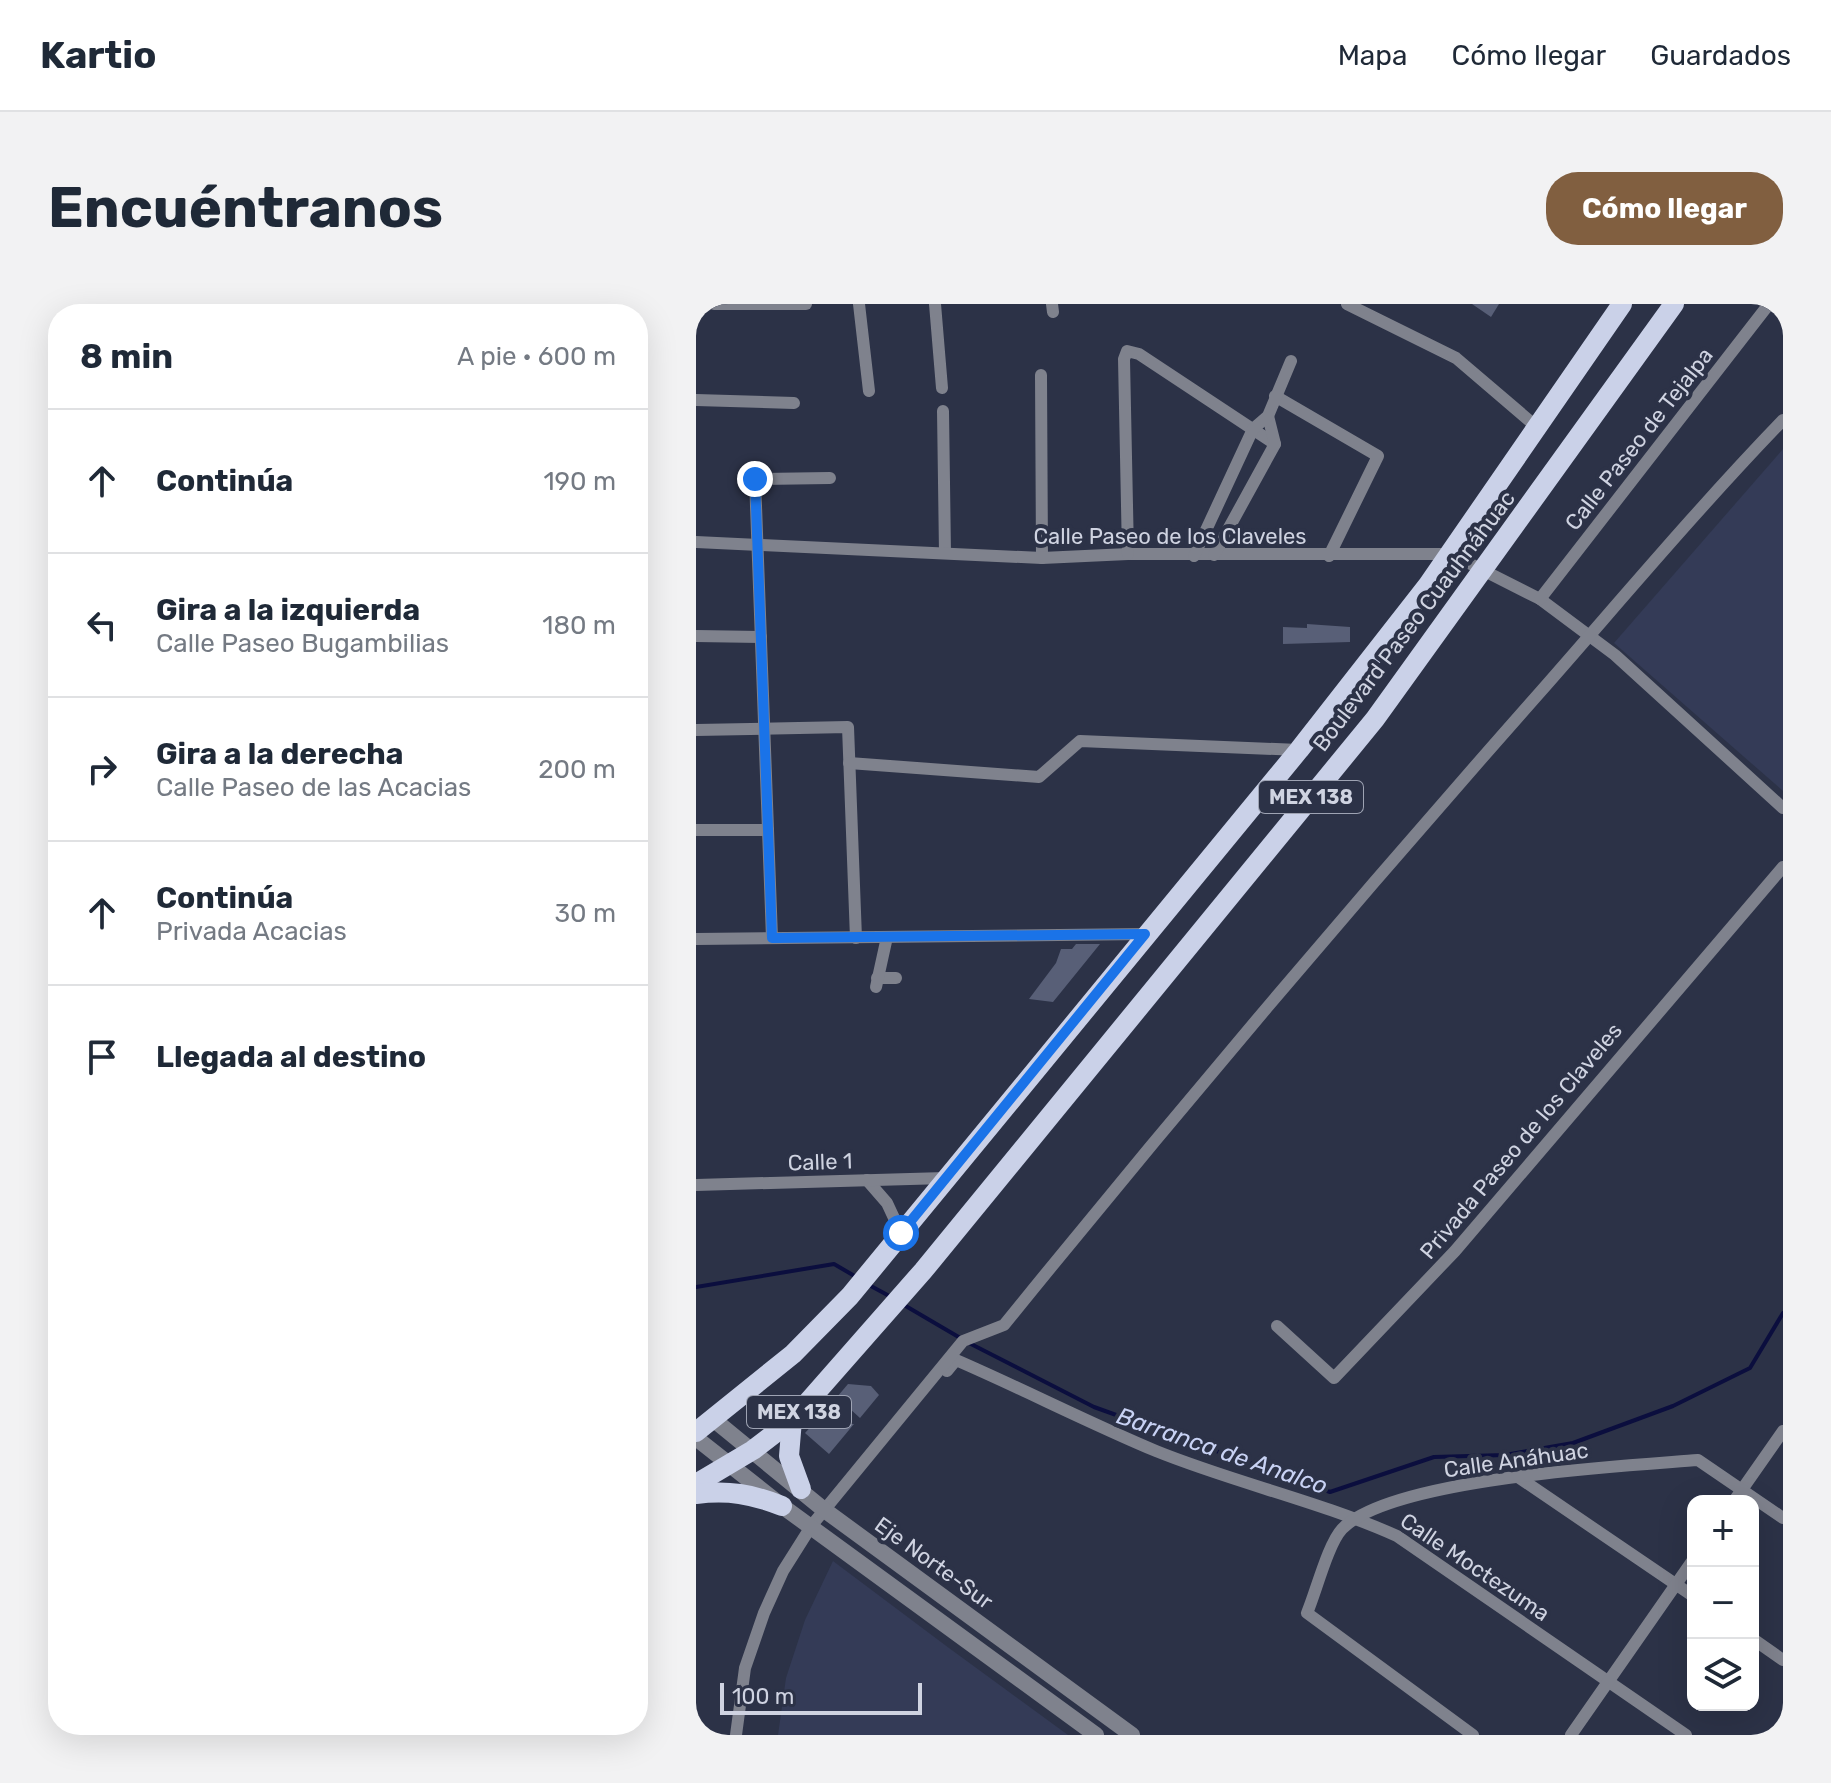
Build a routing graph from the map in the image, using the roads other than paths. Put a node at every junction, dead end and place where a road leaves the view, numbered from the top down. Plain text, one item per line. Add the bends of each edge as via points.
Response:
1 (714, 304) edge
2 (806, 304) edge
3 (859, 304) edge
4 (935, 304) edge
5 (1347, 304) edge
6 (1622, 304) edge
7 (1674, 304) edge
8 (1769, 304) edge
9 (785, 305) edge
10 (1291, 361) dead end
11 (1041, 375) dead end
12 (942, 388) dead end
13 (869, 391) dead end
14 (1275, 396) junction
15 (696, 400) edge
16 (794, 403) dead end
17 (943, 411) dead end
18 (1268, 416) junction
19 (1783, 420) edge
20 (1538, 428) junction
21 (1253, 429) junction
22 (1275, 444) junction
23 (830, 478) dead end
24 (696, 542) edge
25 (757, 543) junction
26 (945, 553) junction
27 (1128, 554) junction
28 (1451, 554) junction
29 (1214, 555) junction
30 (1194, 556) junction
31 (1329, 556) junction
32 (1042, 558) junction
33 (1485, 569) junction
34 (1428, 585) junction
35 (1540, 599) junction
36 (696, 636) edge
37 (761, 637) junction
38 (1589, 637) junction
39 (1435, 638) junction
40 (764, 729) junction
41 (696, 730) edge
42 (1299, 750) junction
43 (849, 763) junction
44 (1783, 808) edge
45 (696, 830) edge
46 (768, 830) junction
47 (1783, 867) edge
48 (1145, 934) junction
49 (887, 937) junction
50 (772, 938) junction
51 (856, 938) junction
52 (696, 939) edge
53 (896, 978) dead end
54 (945, 1178) junction
55 (867, 1180) junction
56 (696, 1185) edge
57 (897, 1238) junction
58 (1277, 1326) dead end
59 (713, 1419) junction
60 (792, 1420) junction
61 (1783, 1431) edge
62 (696, 1432) edge
63 (696, 1438) edge
64 (753, 1450) junction
65 (731, 1465) junction
66 (1518, 1477) junction
67 (696, 1484) edge
68 (801, 1489) junction
69 (1742, 1490) junction
70 (696, 1494) edge
71 (1738, 1495) edge
72 (782, 1506) junction
73 (826, 1511) junction
74 (1356, 1517) junction
75 (1783, 1518) edge
76 (812, 1525) junction
77 (1688, 1567) edge
78 (1676, 1585) junction
79 (1687, 1592) edge
80 (1759, 1643) edge
81 (1783, 1660) edge
82 (1609, 1681) junction
83 (736, 1735) edge
84 (1096, 1735) edge
85 (1132, 1735) edge
86 (1473, 1735) edge
87 (1571, 1735) edge
88 (1686, 1735) edge

1 - 9 street
2 - 9 street
3 - 13 street
4 - 12 street
5 - 20 street via 1456,358
6 - 20 main road, Boulevard Paseo Cuauhnáhuac / MEX 138
7 - 33 main road, Boulevard Paseo Cuauhnáhuac / MEX 138
8 - 35 street, Calle Paseo de Tejalpa
10 - 14 street
11 - 32 street
14 - 18 street
14 - 31 street via 1378,456
15 - 16 street
17 - 26 street
18 - 21 street
18 - 22 street
19 - 38 street via 1655,557
20 - 28 main road, Boulevard Paseo Cuauhnáhuac / MEX 138
21 - 22 street
21 - 27 street via 1127,351
21 - 30 street
22 - 29 street
23 - 25 street via 755,479
24 - 25 street, Calle Paseo de los Claveles
25 - 26 street, Calle Paseo de los Claveles
25 - 37 street
26 - 32 street, Calle Paseo de los Claveles
27 - 30 street, Calle Paseo de los Claveles
27 - 32 street, Calle Paseo de los Claveles
28 - 31 street, Calle Paseo de los Claveles
28 - 33 street, Calle Paseo de los Claveles
28 - 34 main road, Boulevard Paseo Cuauhnáhuac / MEX 138
29 - 30 street, Calle Paseo de los Claveles
29 - 31 street, Calle Paseo de los Claveles
33 - 35 street, Calle Paseo de los Claveles
33 - 39 main road, Boulevard Paseo Cuauhnáhuac / MEX 138
34 - 39 main road via 1443,599
34 - 42 main road, Boulevard Paseo Cuauhnáhuac / MEX 138
35 - 38 street, Calle Paseo de los Claveles
36 - 37 street
37 - 40 street
38 - 44 street, Calle Paseo de los Claveles
38 - 73 street via 1185,1101 1004,1325 963,1341
39 - 60 main road, Boulevard Paseo Cuauhnáhuac / MEX 138 via 1375,719 923,1271
40 - 41 street
40 - 43 street via 848,727
40 - 46 street
42 - 43 street via 1080,741 1039,777
42 - 48 main road, Boulevard Paseo Cuauhnáhuac / MEX 138
43 - 51 street
45 - 46 street
46 - 50 street
47 - 58 street, Privada Paseo de los Claveles via 1455,1251 1334,1378
48 - 49 street
48 - 54 main road, Boulevard Paseo Cuauhnáhuac / MEX 138
49 - 51 street
49 - 53 street via 876,982
50 - 51 street
50 - 52 street
54 - 55 street, Calle 1
54 - 57 main road, Boulevard Paseo Cuauhnáhuac / MEX 138
55 - 56 street, Calle 1
55 - 57 street via 887,1203
57 - 59 main road, Boulevard Paseo Cuauhnáhuac / MEX 138 via 793,1354
59 - 62 main road, Boulevard Paseo Cuauhnáhuac / MEX 138
59 - 64 street, Eje Norte-Sur
60 - 64 main road, Boulevard Paseo Cuauhnáhuac / MEX 138
60 - 68 main road via 789,1456
61 - 69 street
63 - 65 street, Eje Norte-Sur
64 - 65 main road, Boulevard Paseo Cuauhnáhuac / MEX 138
64 - 68 street, Eje Norte-Sur
65 - 67 main road, Boulevard Paseo Cuauhnáhuac / MEX 138
65 - 72 street, Eje Norte-Sur
66 - 69 street, Calle Anáhuac via 1698,1460
66 - 74 street, Calle Anáhuac via 1425,1494
66 - 78 street
68 - 73 street, Eje Norte-Sur
69 - 71 street
69 - 75 street
70 - 72 main road via 752,1494
72 - 76 street, Eje Norte-Sur
73 - 74 street, Calle Moctezuma via 956,1360 1156,1450 1268,1492
73 - 76 street
73 - 85 street, Eje Norte-Sur
74 - 82 street, Calle Moctezuma via 1397,1536
74 - 86 street via 1340,1531 1307,1613
76 - 83 street via 764,1613 745,1668
76 - 84 street, Eje Norte-Sur
77 - 78 street
78 - 79 street
78 - 82 street
80 - 81 street
82 - 87 street
82 - 88 street, Calle Moctezuma

